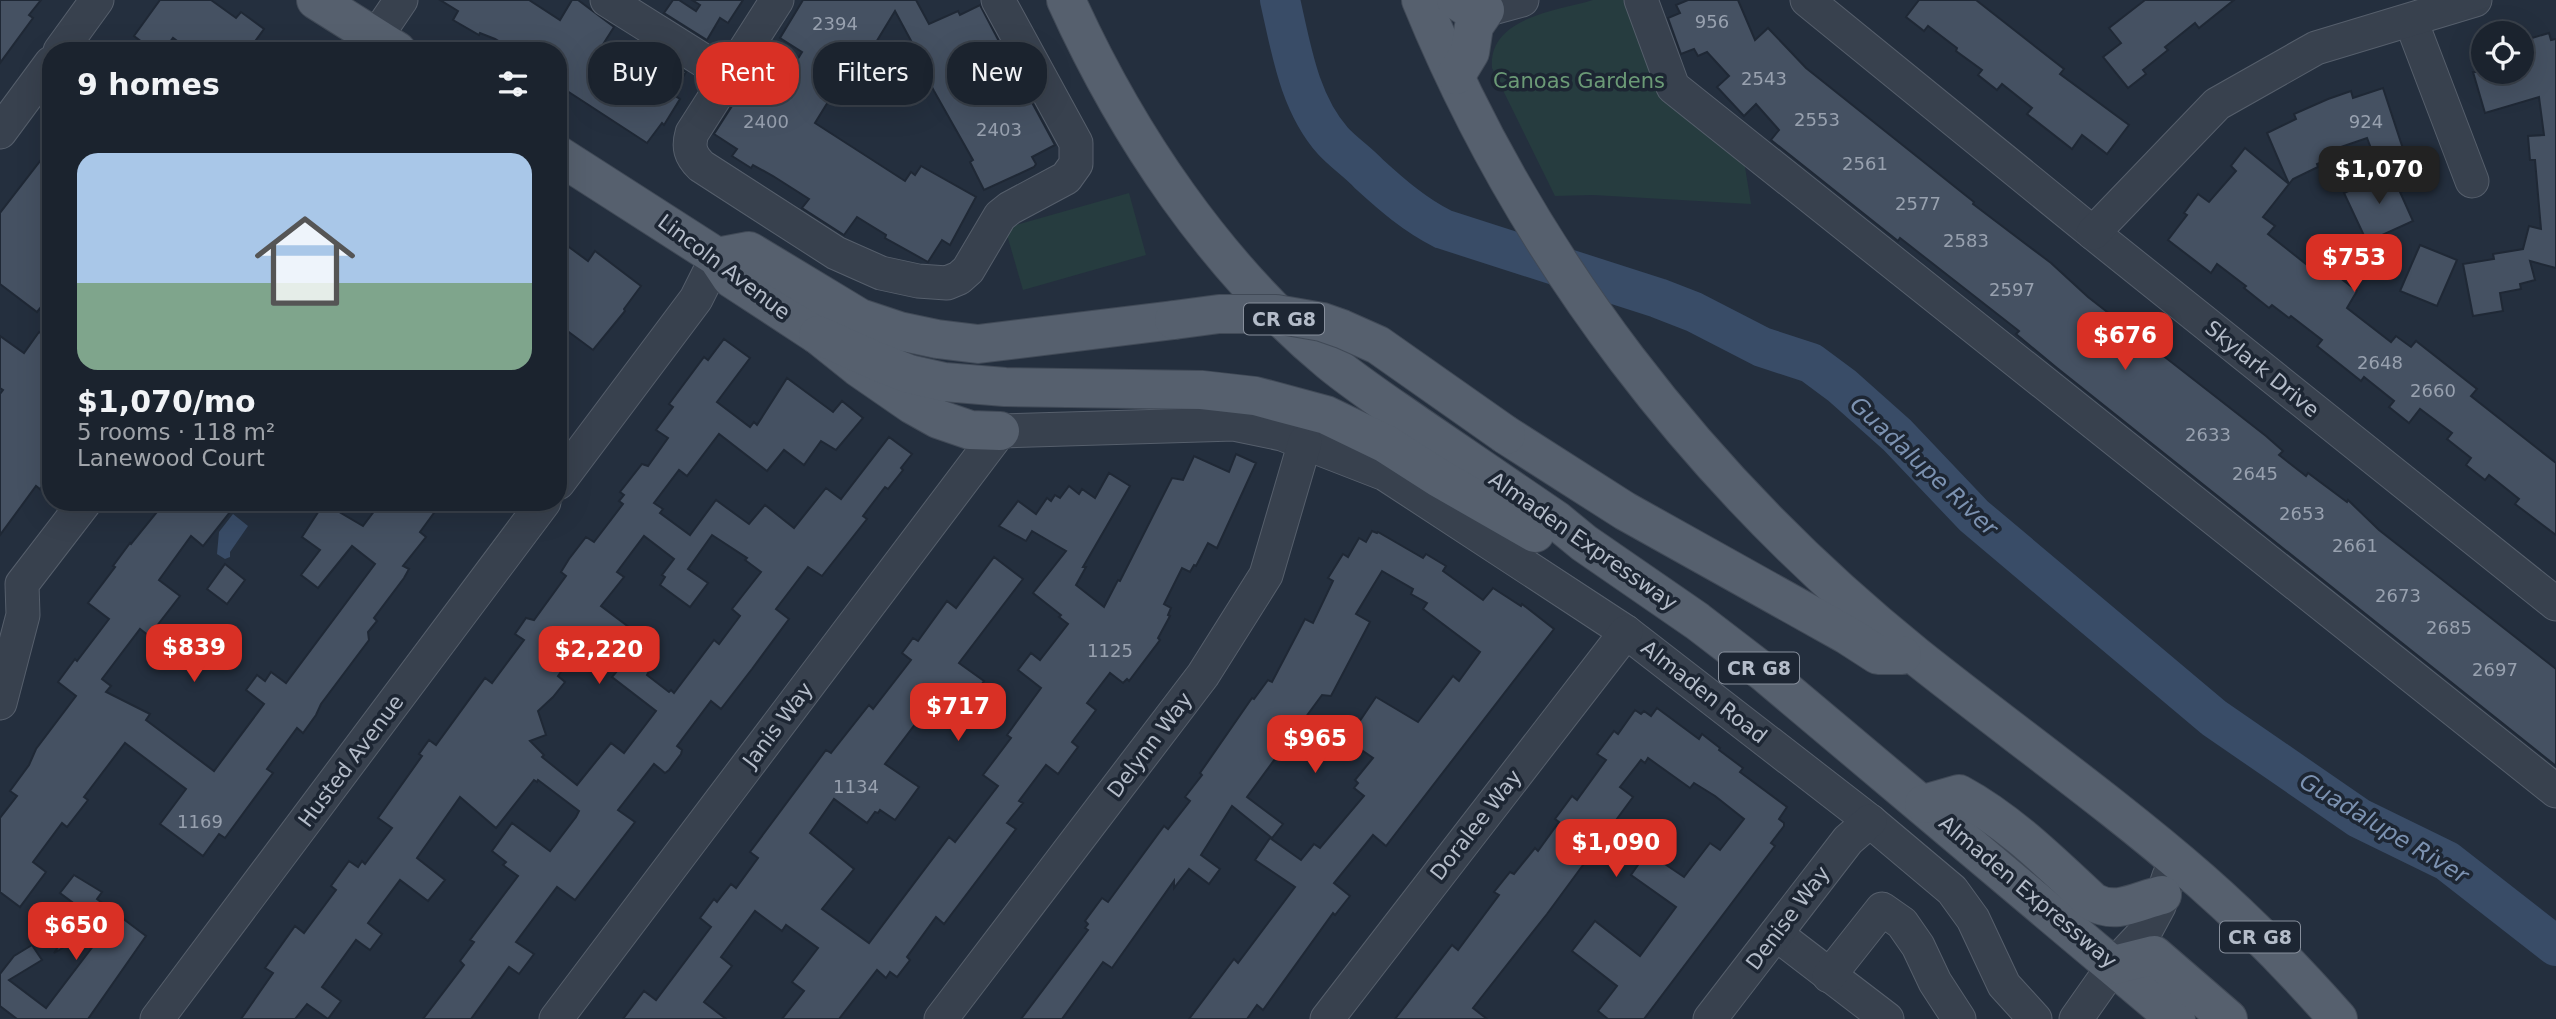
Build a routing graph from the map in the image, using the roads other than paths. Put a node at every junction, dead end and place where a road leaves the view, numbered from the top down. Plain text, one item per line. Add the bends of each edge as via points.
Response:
1 (97, 0) edge
2 (316, 0) edge
3 (401, 0) edge
4 (607, 0) edge
5 (777, 0) edge
6 (998, 0) edge
7 (1066, 0) edge
8 (1421, 0) edge
9 (1522, 0) edge
10 (1641, 0) edge
11 (1807, 0) edge
12 (2475, 0) edge
13 (1471, 5) edge
14 (2411, 21) junction
15 (67, 42) edge
16 (383, 42) edge
17 (387, 42) edge
18 (750, 42) edge
19 (696, 56) edge
20 (42, 75) edge
21 (1456, 75) junction
22 (709, 105) edge
23 (0, 132) edge
24 (567, 161) edge
25 (2472, 180) dead end
26 (2093, 233) junction
27 (717, 257) junction
28 (818, 335) junction
29 (1000, 431) junction
30 (1305, 442) junction
31 (567, 471) edge
32 (76, 511) edge
33 (537, 511) edge
34 (1584, 544) junction
35 (11, 577) edge
36 (2556, 604) edge
37 (1626, 632) junction
38 (1915, 655) junction
39 (0, 703) edge
40 (2556, 791) edge
41 (1924, 804) junction
42 (1870, 821) junction
43 (2177, 860) junction
44 (2162, 895) junction
45 (1776, 934) junction
46 (2115, 965) junction
47 (1829, 976) junction
48 (158, 1019) edge
49 (556, 1019) edge
50 (941, 1019) edge
51 (1327, 1019) edge
52 (1710, 1019) edge
53 (1887, 1019) edge
54 (1959, 1019) edge
55 (2035, 1019) edge
56 (2076, 1019) edge
57 (2176, 1019) edge
58 (2228, 1019) edge
59 (2338, 1019) edge

1 - 15 street
2 - 16 main road
3 - 17 street
4 - 19 street
5 - 18 street
6 - 22 street via 1076,143 1076,164 1066,178 1000,216 968,270 947,283 881,273 836,253 701,166 689,145
7 - 34 main road, Almaden Expressway / CR G8 via 1118,103 1152,157 1195,217 1298,334 1330,362
8 - 21 main road, CR G8
9 - 13 street
10 - 40 street via 1673,87
11 - 26 street, Skylark Drive
12 - 14 street
13 - 21 main road via 1470,52
14 - 25 street
14 - 26 street via 2316,48 2217,104
20 - 23 street
21 - 38 main road, CR G8 via 1526,210 1577,292 1642,379 1728,482 1805,561
24 - 27 main road, Lincoln Avenue
26 - 36 street, Skylark Drive
27 - 28 main road, Lincoln Avenue via 731,278
27 - 31 street via 695,299
27 - 38 main road, bridge via 749,251 860,318 937,339 978,344 1238,313 1321,322 1378,345 1625,511 1878,655
28 - 29 main road via 877,381 938,419 970,430
28 - 34 main road via 909,374 943,382 1202,390 1255,396 1326,415 1386,444 1544,538
29 - 30 street via 1234,424
29 - 49 street, Janis Way
30 - 37 street, Almaden Road via 1385,474
30 - 50 street, Delynn Way via 1266,575 1203,675
32 - 35 street
33 - 48 street, Husted Avenue
34 - 41 main road, Almaden Expressway / CR G8 via 1737,651
35 - 39 street via 23,615
37 - 42 street, Almaden Road
37 - 51 street, Doralee Way
38 - 43 main road, CR G8
41 - 44 main road via 1959,794 1980,805 2105,908
41 - 46 main road, Almaden Expressway / CR G8
42 - 45 street, Denise Way via 1848,840
42 - 55 street, Almaden Road via 1952,890 1973,919 2004,985
43 - 44 street
43 - 59 main road, CR G8 via 2244,920
44 - 46 street via 2145,932
45 - 47 street
45 - 52 street, Denise Way
46 - 56 street
46 - 57 main road, Almaden Expressway / CR G8
46 - 58 main road via 2154,955
47 - 53 street
47 - 54 street via 1882,909 1902,923

